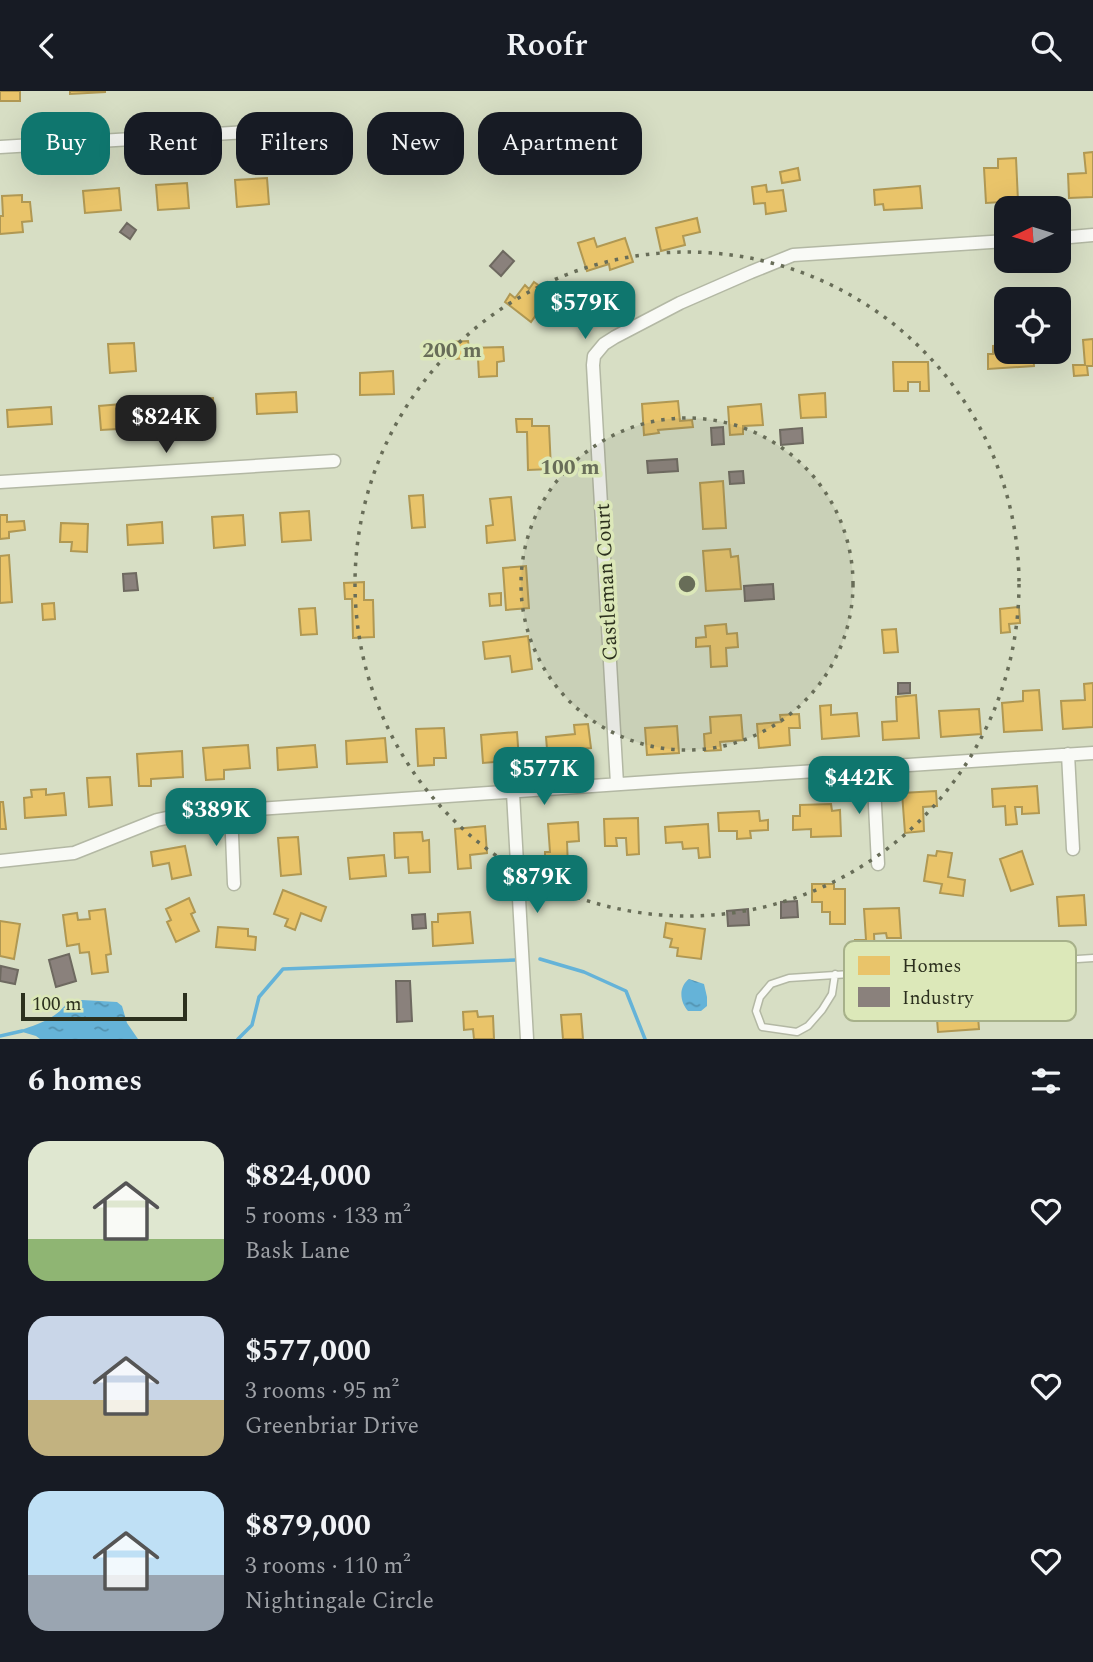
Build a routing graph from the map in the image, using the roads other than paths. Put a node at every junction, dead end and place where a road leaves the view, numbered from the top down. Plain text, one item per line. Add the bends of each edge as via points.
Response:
1 (236, 133) edge
2 (0, 146) edge
3 (1093, 235) edge
4 (1071, 237) edge
5 (994, 242) edge
6 (334, 461) dead end
7 (0, 482) edge
8 (1093, 753) edge
9 (1068, 754) junction
10 (873, 766) junction
11 (617, 784) junction
12 (513, 793) junction
13 (231, 811) junction
14 (1073, 849) dead end
15 (0, 862) edge
16 (878, 864) dead end
17 (234, 884) dead end
18 (844, 973) edge
19 (835, 974) junction
20 (527, 1039) edge

1 - 2 street
3 - 4 street
5 - 11 street, Castleman Court via 793,255 680,303 604,344 594,356
6 - 7 street
8 - 9 street
9 - 10 street
9 - 14 street
10 - 11 street
10 - 16 street
11 - 12 street
12 - 13 street
12 - 20 street
13 - 15 street via 157,820 74,853
13 - 17 street
18 - 19 lane
19 - 19 lane via 771,984 756,1011 762,1027 797,1032 808,1026 832,994

